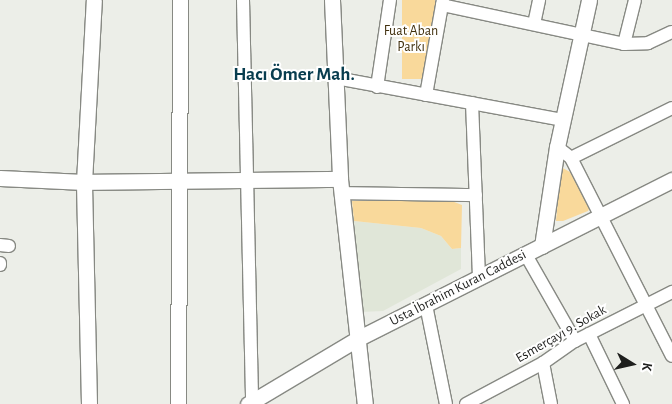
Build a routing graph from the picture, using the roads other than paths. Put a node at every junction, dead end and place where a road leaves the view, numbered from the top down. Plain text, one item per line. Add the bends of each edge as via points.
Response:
1 (94, 0) edge
2 (180, 0) edge
3 (243, 0) edge
4 (332, 0) edge
5 (390, 0) edge
6 (539, 0) edge
7 (589, 0) edge
8 (635, 0) edge
9 (442, 2) edge
10 (534, 24) junction
11 (672, 32) edge
12 (583, 33) junction
13 (624, 44) junction
14 (336, 78) junction
15 (377, 87) junction
16 (426, 95) junction
17 (472, 104) junction
18 (672, 108) edge
19 (562, 120) junction
20 (557, 147) junction
21 (571, 158) junction
22 (0, 178) edge
23 (246, 178) junction
24 (178, 180) junction
25 (672, 180) edge
26 (84, 182) junction
27 (341, 186) junction
28 (476, 195) junction
29 (603, 217) junction
30 (542, 246) junction
31 (526, 255) junction
32 (479, 279) junction
33 (672, 292) edge
34 (426, 305) junction
35 (645, 306) junction
36 (589, 334) junction
37 (357, 339) junction
38 (575, 341) junction
39 (672, 356) edge
40 (543, 363) junction
41 (257, 401) edge
42 (89, 404) edge
43 (178, 404) edge
44 (365, 404) edge
45 (446, 404) edge
46 (466, 404) edge
47 (551, 404) edge
48 (623, 404) edge

1 - 26 street
2 - 24 street
3 - 23 street
4 - 14 street
5 - 15 street
6 - 10 street
7 - 12 street
8 - 13 street
9 - 10 street
9 - 16 street
10 - 12 street
11 - 13 street via 648,43
12 - 13 street
12 - 19 street
14 - 15 street
14 - 27 street
15 - 16 street
16 - 17 street
17 - 19 street
17 - 28 street
18 - 21 street
19 - 20 street
20 - 21 street
20 - 30 street
21 - 29 street
22 - 26 street
23 - 24 street
23 - 27 street
23 - 41 street
24 - 26 street
24 - 43 street
25 - 29 street, Usta İbrahim Kuran Caddesi
26 - 42 street
27 - 28 street
27 - 37 street
28 - 32 street
29 - 30 street, Usta İbrahim Kuran Caddesi
29 - 35 street
30 - 31 street, Usta İbrahim Kuran Caddesi
31 - 32 street, Usta İbrahim Kuran Caddesi
31 - 38 street
32 - 34 street, Usta İbrahim Kuran Caddesi
33 - 35 street, Esmerçayı 9. Sokak
34 - 37 street, Usta İbrahim Kuran Caddesi
34 - 45 street
35 - 36 street, Esmerçayı 9. Sokak
35 - 39 street
36 - 38 street, Esmerçayı 9. Sokak
36 - 48 street
37 - 41 street, Usta İbrahim Kuran Caddesi
37 - 44 street
38 - 40 street, Esmerçayı 9. Sokak
40 - 46 street, Esmerçayı 9. Sokak
40 - 47 street

